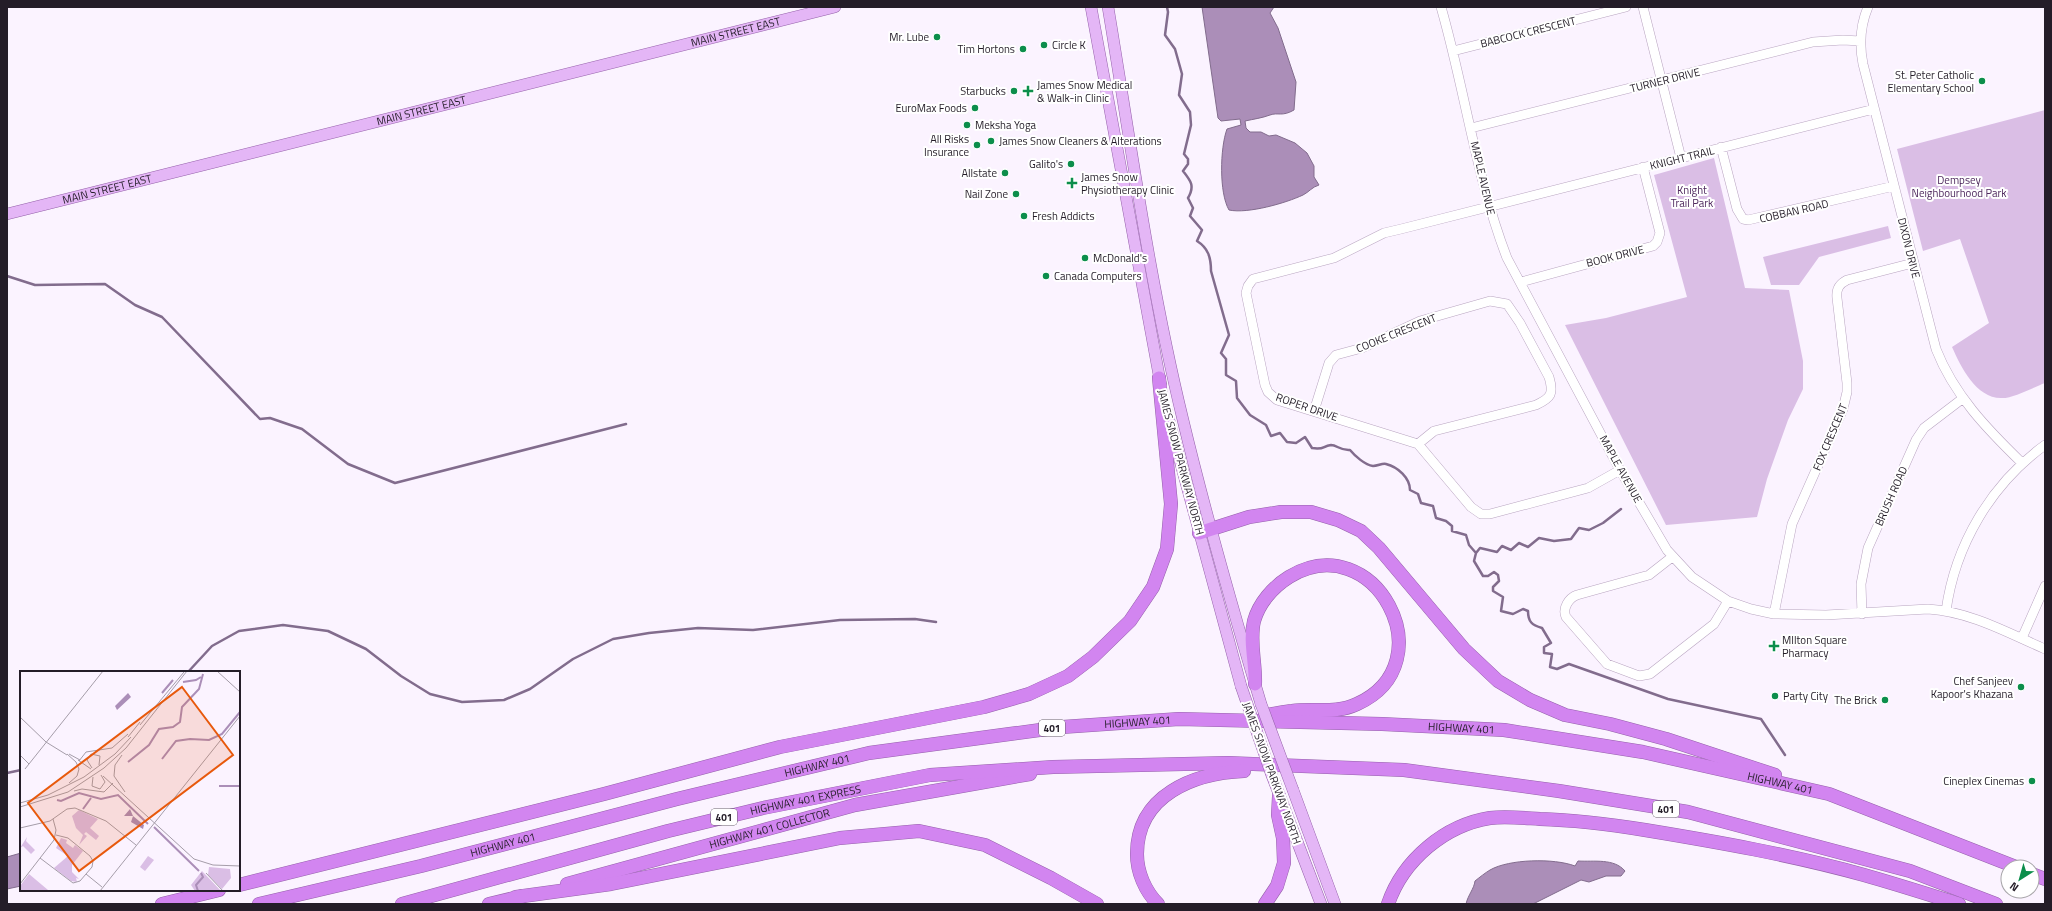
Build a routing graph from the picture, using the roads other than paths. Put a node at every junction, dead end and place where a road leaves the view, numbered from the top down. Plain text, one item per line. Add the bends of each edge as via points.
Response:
1 (835, 7) edge
2 (1091, 7) edge
3 (1108, 7) edge
4 (1441, 7) edge
5 (1626, 7) edge
6 (1644, 7) edge
7 (1868, 7) edge
8 (1860, 41) junction
9 (1453, 51) junction
10 (1663, 81) junction
11 (1874, 109) junction
12 (1471, 128) junction
13 (1721, 148) junction
14 (1681, 158) junction
15 (1643, 167) junction
16 (1894, 186) junction
17 (1489, 207) junction
18 (7, 214) edge
19 (1913, 263) junction
20 (1521, 282) junction
21 (1159, 378) junction
22 (1962, 399) junction
23 (1314, 411) junction
24 (1418, 444) junction
25 (2045, 445) edge
26 (2022, 463) junction
27 (1620, 470) junction
28 (1205, 531) junction
29 (1672, 557) junction
30 (2045, 586) edge
31 (1728, 601) junction
32 (1946, 611) junction
33 (1774, 614) junction
34 (1862, 614) junction
35 (2022, 638) junction
36 (2045, 649) edge
37 (1255, 684) junction
38 (1236, 720) junction
39 (1053, 767) junction
40 (1325, 767) junction
41 (1829, 794) junction
42 (1279, 796) junction
43 (2000, 861) edge
44 (240, 885) edge
45 (216, 891) edge
46 (516, 898) junction
47 (162, 904) edge
48 (259, 904) edge
49 (402, 904) edge
50 (489, 904) edge
51 (1097, 904) edge
52 (1158, 904) edge
53 (1265, 904) edge
54 (1321, 904) edge
55 (1336, 904) edge
56 (1388, 904) edge
57 (1959, 904) edge
58 (1996, 904) edge

1 - 18 main road, MAIN STREET EAST
2 - 21 main road, JAMES SNOW PARKWAY NORTH
3 - 28 main road, JAMES SNOW PARKWAY NORTH via 1161,318
4 - 9 street, MAPLE AVENUE
5 - 9 street, BABCOCK CRESCENT
6 - 10 street
7 - 8 street, DIXON DRIVE
8 - 10 street, TURNER DRIVE via 1813,42
8 - 11 street, DIXON DRIVE
9 - 12 street, MAPLE AVENUE
10 - 12 street, TURNER DRIVE
10 - 14 street
11 - 13 street, KNIGHT TRAIL
11 - 16 street, DIXON DRIVE
12 - 17 street, MAPLE AVENUE
13 - 14 street, KNIGHT TRAIL
13 - 16 street, COBBAN ROAD via 1737,210 1743,219 1748,220
14 - 15 street, KNIGHT TRAIL
15 - 17 street, KNIGHT TRAIL
15 - 20 street, BOOK DRIVE via 1660,233 1653,246
16 - 19 street, DIXON DRIVE
17 - 20 street, MAPLE AVENUE via 1507,258
17 - 23 street, ROPER DRIVE via 1384,234 1334,258 1253,279 1246,293 1268,392 1277,400
19 - 22 street, DIXON DRIVE via 1936,349
19 - 33 street, FOX CRESCENT via 1847,280 1839,285 1837,290 1848,392 1792,524
20 - 27 street, MAPLE AVENUE
21 - 28 main road, JAMES SNOW PARKWAY NORTH
21 - 44 highway via 1171,504 1167,549 1153,587 1130,621 1093,657 1068,676 1030,694 984,707 780,747
22 - 26 street, DIXON DRIVE
22 - 34 street, BRUSH ROAD via 1924,428 1916,440 1868,548 1861,584
23 - 24 street, ROPER DRIVE
23 - 24 street, COOKE CRESCENT via 1329,364 1336,355 1362,348 1420,321 1490,301 1506,304 1520,323 1549,377 1551,390 1548,399 1536,405 1434,431
24 - 27 street via 1471,507 1481,514 1490,514 1588,488
25 - 26 street
26 - 32 street via 1994,494 1973,530 1954,571
27 - 29 street, MAPLE AVENUE
28 - 37 main road, JAMES SNOW PARKWAY NORTH
28 - 41 highway via 1249,517 1281,512 1311,512 1338,520 1361,532 1380,548 1464,649 1498,681 1530,700 1565,715 1673,741
28 - 42 main road, JAMES SNOW PARKWAY NORTH, bridge via 1241,686
29 - 31 street, MAPLE AVENUE via 1698,582
29 - 31 street via 1649,575 1571,597 1564,611 1566,617 1607,664 1638,676 1650,674 1714,624
30 - 35 street
31 - 33 street, MAPLE AVENUE
32 - 34 street, MAPLE AVENUE via 1928,609
32 - 35 street, MAPLE AVENUE via 1976,618
33 - 34 street, MAPLE AVENUE
35 - 36 street, MAPLE AVENUE
37 - 38 highway via 1252,636 1254,621 1267,597 1285,580 1309,569 1327,566 1340,568 1367,579 1388,600 1398,628 1399,648 1389,676 1375,693 1357,704 1337,710 1292,711
37 - 55 main road, JAMES SNOW PARKWAY NORTH, bridge
38 - 41 highway, HIGHWAY 401 / 401 via 1504,730 1643,752
38 - 48 highway, HIGHWAY 401 / 401 via 1179,719 1062,727 869,753 677,799 421,866
39 - 40 highway, 401 via 1228,764
39 - 46 highway, HIGHWAY 401 COLLECTOR / 401 via 1022,777 855,805
39 - 49 highway, HIGHWAY 401 EXPRESS / 401 via 930,775 763,808 668,831
40 - 52 highway via 1234,771 1191,781 1164,796 1146,818 1137,849 1142,880
40 - 58 highway, 401 via 1404,770 1688,812 1910,872
41 - 43 highway, HIGHWAY 401 / 401
42 - 53 highway via 1278,815 1283,838 1284,863 1278,886
42 - 54 main road, JAMES SNOW PARKWAY NORTH
45 - 47 highway
46 - 50 highway, HIGHWAY 401 COLLECTOR / 401
46 - 51 highway via 611,884 840,838 919,831 984,845
56 - 57 highway via 1405,872 1424,849 1462,826 1490,818 1593,821 1700,840 1863,875

